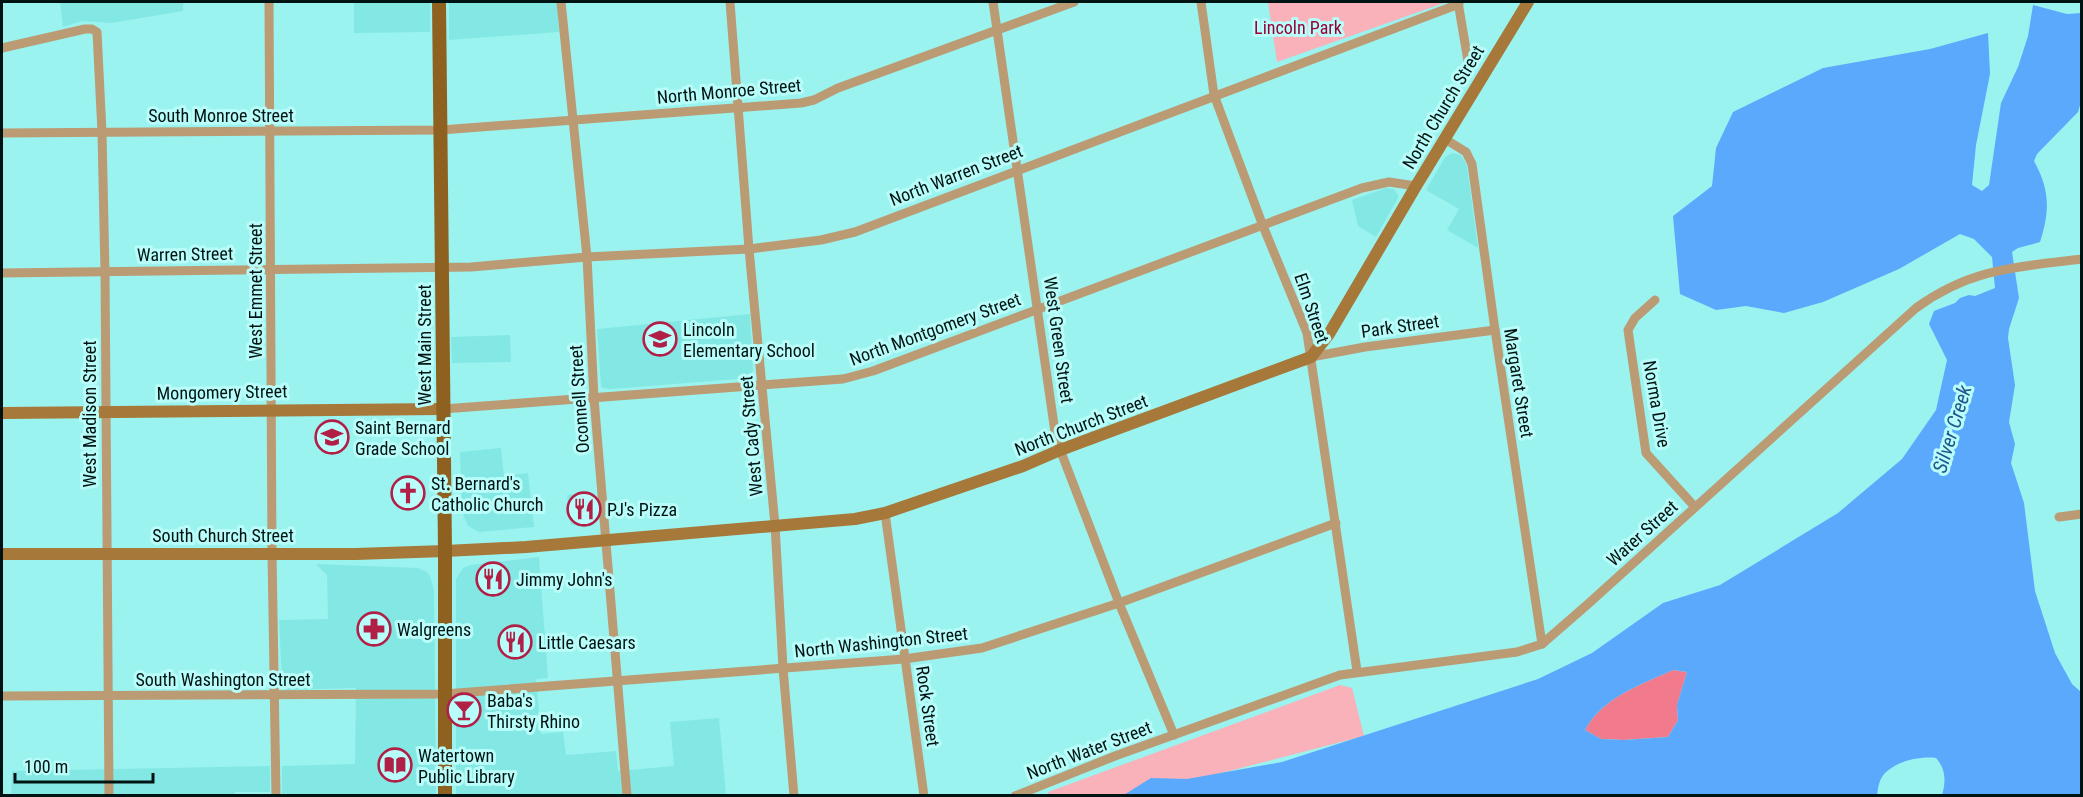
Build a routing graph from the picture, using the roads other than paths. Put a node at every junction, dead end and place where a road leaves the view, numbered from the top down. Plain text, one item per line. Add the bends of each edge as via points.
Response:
1 (269, 2) edge
2 (439, 2) edge
3 (561, 2) edge
4 (730, 2) edge
5 (993, 2) edge
6 (1074, 2) edge
7 (1201, 2) edge
8 (1527, 2) edge
9 (1458, 3) edge
10 (997, 30) junction
11 (2, 48) edge
12 (1468, 61) dead end
13 (1214, 95) junction
14 (738, 109) junction
15 (574, 119) junction
16 (441, 130) junction
17 (271, 131) junction
18 (102, 132) junction
19 (2, 133) edge
20 (1445, 139) junction
21 (1017, 169) junction
22 (1416, 186) junction
23 (1263, 226) junction
24 (749, 249) junction
25 (587, 257) junction
26 (2082, 259) edge
27 (442, 268) junction
28 (272, 270) junction
29 (105, 272) junction
30 (2, 273) edge
31 (1655, 300) dead end
32 (1038, 309) junction
33 (1495, 330) junction
34 (1311, 357) junction
35 (763, 384) junction
36 (594, 398) junction
37 (272, 409) junction
38 (443, 409) junction
39 (106, 411) junction
40 (2, 413) edge
41 (1060, 450) junction
42 (1695, 507) junction
43 (885, 513) junction
44 (2082, 514) edge
45 (2059, 517) dead end
46 (1336, 523) junction
47 (776, 525) junction
48 (606, 539) junction
49 (445, 551) junction
50 (106, 553) junction
51 (272, 553) junction
52 (2, 554) edge
53 (1119, 603) junction
54 (1542, 644) junction
55 (904, 659) junction
56 (783, 668) junction
57 (1357, 671) junction
58 (617, 681) junction
59 (444, 694) junction
60 (2, 696) edge
61 (108, 696) junction
62 (275, 696) junction
63 (1174, 735) junction
64 (109, 795) edge
65 (276, 795) edge
66 (445, 795) edge
67 (627, 795) edge
68 (794, 795) edge
69 (924, 795) edge
70 (1015, 795) edge

1 - 17 street, West Emmet Street
2 - 16 main road, West Main Street
3 - 15 street, Oconnell Street
4 - 14 street, West Cady Street
5 - 10 street, West Green Street
6 - 10 street, North Monroe Street
7 - 13 street, Elm Street
8 - 20 main road, North Church Street
9 - 12 street
9 - 13 street, North Warren Street
10 - 14 street, North Monroe Street via 814,100
10 - 21 street, West Green Street
11 - 18 street, West Madison Street via 85,29 98,32
13 - 21 street, North Warren Street
13 - 23 street, Elm Street
14 - 15 street, North Monroe Street
14 - 24 street, West Cady Street
15 - 16 street, North Monroe Street
15 - 25 street, Oconnell Street
16 - 17 street, South Monroe Street
16 - 27 main road, West Main Street
17 - 18 street, South Monroe Street
17 - 28 street, West Emmet Street
18 - 19 street, South Monroe Street
18 - 29 street, West Madison Street
20 - 22 main road, North Church Street
20 - 33 street, Margaret Street via 1466,152 1472,165
21 - 24 street, North Warren Street via 855,232
21 - 32 street, West Green Street
22 - 23 street, North Montgomery Street via 1398,182 1373,184
22 - 34 main road, North Church Street via 1329,334
23 - 32 street, North Montgomery Street
23 - 34 street, Elm Street via 1307,333
24 - 25 street, North Warren Street
24 - 35 street, West Cady Street
25 - 27 street, North Warren Street
25 - 36 street, Oconnell Street
26 - 42 street, Water Street via 1988,272 1947,287 1916,308
27 - 28 street, Warren Street
27 - 38 main road, West Main Street
28 - 29 street, Warren Street
28 - 37 street, West Emmet Street
29 - 30 street, Warren Street
29 - 39 street, West Madison Street
31 - 42 street, Norma Drive via 1628,330 1646,453
32 - 35 street, North Montgomery Street via 858,375
32 - 41 street, West Green Street
33 - 34 street, Park Street
33 - 54 street, Margaret Street
34 - 41 main road, North Church Street
34 - 46 street, Elm Street
35 - 36 street, North Montgomery Street
35 - 47 street, West Cady Street
36 - 38 street, North Montgomery Street
36 - 48 street, Oconnell Street
37 - 38 main road, Mongomery Street
37 - 39 main road, Mongomery Street
37 - 51 street, West Emmet Street
38 - 49 main road, West Main Street
39 - 40 main road, Mongomery Street
39 - 50 street, West Madison Street
41 - 43 main road, North Church Street
41 - 53 street, West Green Street
42 - 54 street, Water Street
43 - 47 main road, North Church Street
43 - 55 street, Rock Street
44 - 45 street
46 - 53 street, North Washington Street
46 - 57 street, Elm Street
47 - 48 main road, North Church Street
47 - 56 street, West Cady Street
48 - 49 main road, North Church Street
48 - 58 street, Oconnell Street
49 - 51 main road, South Church Street
49 - 59 main road, West Main Street
50 - 51 main road, South Church Street
50 - 52 main road, South Church Street
50 - 61 street, West Madison Street
51 - 62 street, West Emmet Street
53 - 55 street, North Washington Street via 981,648
53 - 63 street, West Green Street
54 - 57 street, Water Street via 1517,652
55 - 56 street, North Washington Street
55 - 69 street, Rock Street
56 - 58 street, North Washington Street
56 - 68 street, West Cady Street
57 - 63 street, Water Street
58 - 59 street, North Washington Street
58 - 67 street, Oconnell Street
59 - 62 street, South Washington Street
59 - 66 main road, West Main Street
60 - 61 street, South Washington Street
61 - 62 street, South Washington Street
61 - 64 street, West Madison Street
62 - 65 street, West Emmet Street
63 - 70 street, North Water Street

